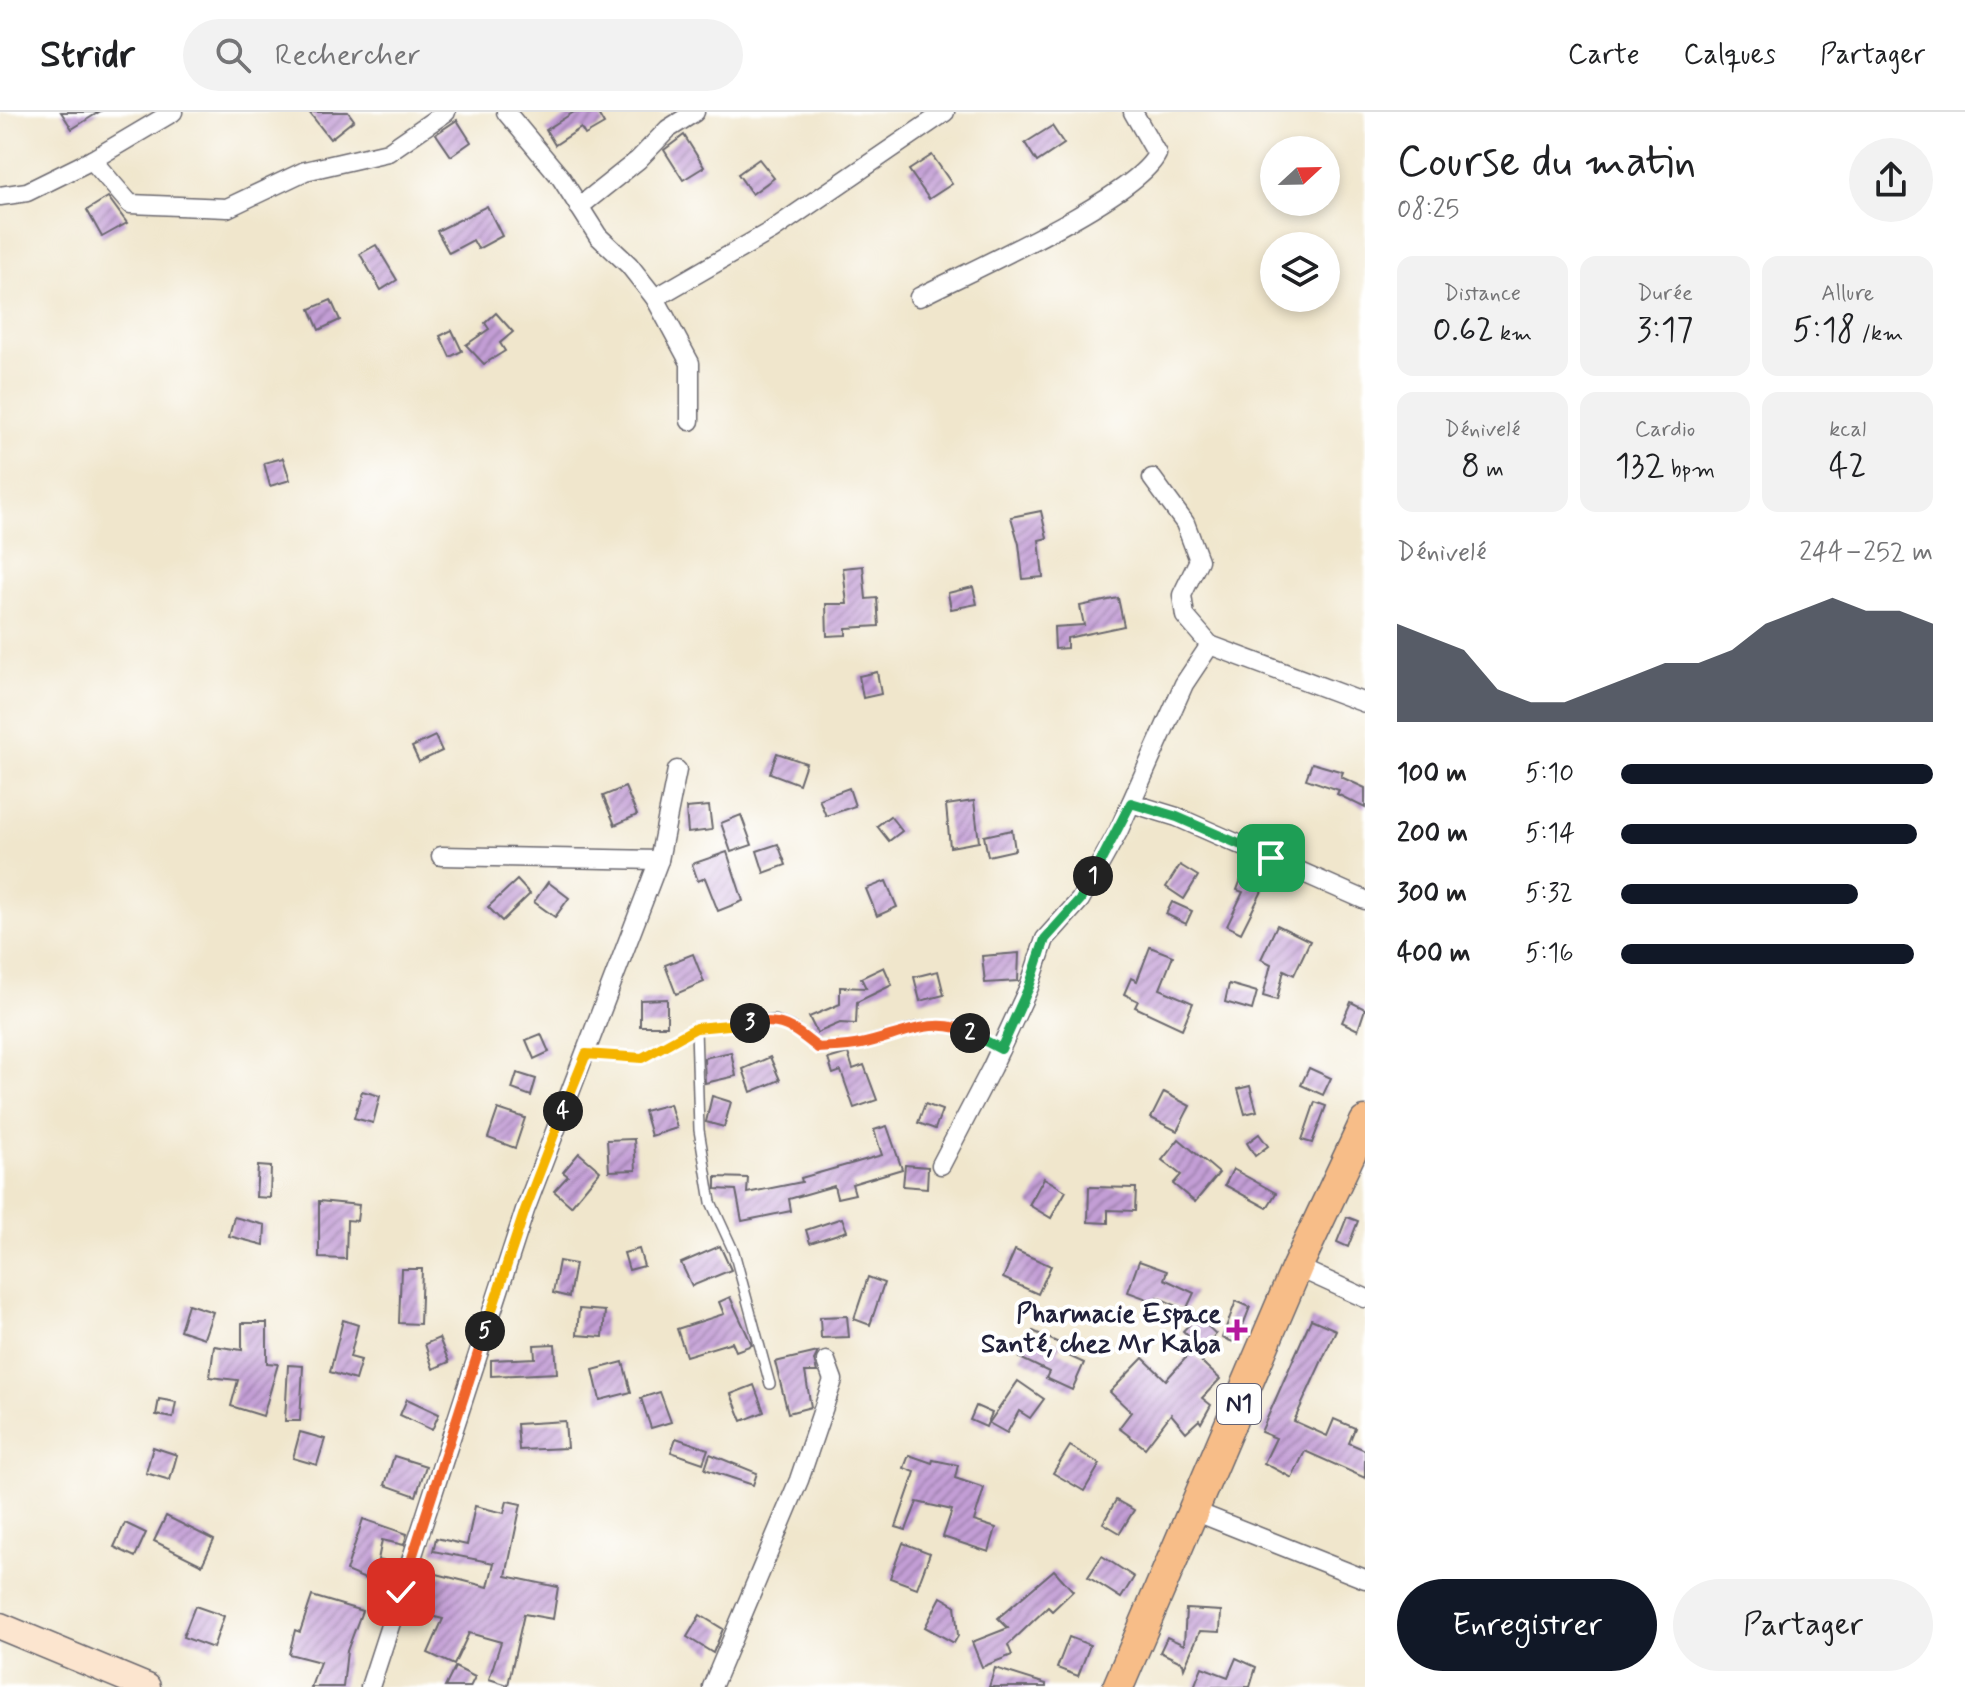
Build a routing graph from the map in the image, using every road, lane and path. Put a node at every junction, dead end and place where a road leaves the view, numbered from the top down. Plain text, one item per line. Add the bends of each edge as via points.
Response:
1 (173, 112) edge
2 (446, 112) edge
3 (506, 112) edge
4 (695, 112) edge
5 (945, 112) edge
6 (1133, 112) edge
7 (92, 160) junction
8 (0, 196) edge
9 (579, 207) junction
10 (919, 297) dead end
11 (655, 298) junction
12 (690, 421) dead end
13 (1152, 478) dead end
14 (1210, 645) junction
15 (1365, 703) edge
16 (677, 770) dead end
17 (1131, 803) junction
18 (441, 856) dead end
19 (659, 860) junction
20 (1365, 900) edge
21 (696, 1028) junction
22 (1001, 1049) junction
23 (586, 1054) junction
24 (1365, 1122) edge
25 (941, 1165) dead end
26 (1297, 1267) junction
27 (1365, 1298) edge
28 (826, 1361) dead end
29 (770, 1384) dead end
30 (1194, 1511) junction
31 (1365, 1579) edge
32 (0, 1626) edge
33 (147, 1687) edge
34 (370, 1687) edge
35 (712, 1687) edge
36 (1118, 1687) edge

1 - 7 street
2 - 7 street via 388,152 305,171 227,208 130,204
3 - 9 street
4 - 9 street
5 - 11 street via 771,231
6 - 10 street via 1157,154 1152,166 1103,201
7 - 8 street via 27,192
9 - 11 street via 598,236
11 - 12 street via 690,363
13 - 14 street via 1185,523 1199,560 1182,595 1185,616
14 - 15 street
14 - 17 street via 1184,684
16 - 19 street
17 - 20 street via 1177,817
17 - 22 street via 1080,900 1045,939
18 - 19 street
19 - 23 street
21 - 22 lane via 775,1020 818,1048 860,1044 917,1027 957,1026
21 - 23 lane via 642,1058
21 - 29 lane via 699,1130 711,1202 734,1252
22 - 25 street
23 - 34 street via 525,1210
24 - 26 highway, N1
26 - 27 street
26 - 30 highway, N1
28 - 35 street via 833,1380 799,1480
30 - 31 street
30 - 36 highway, N1
32 - 33 main road

